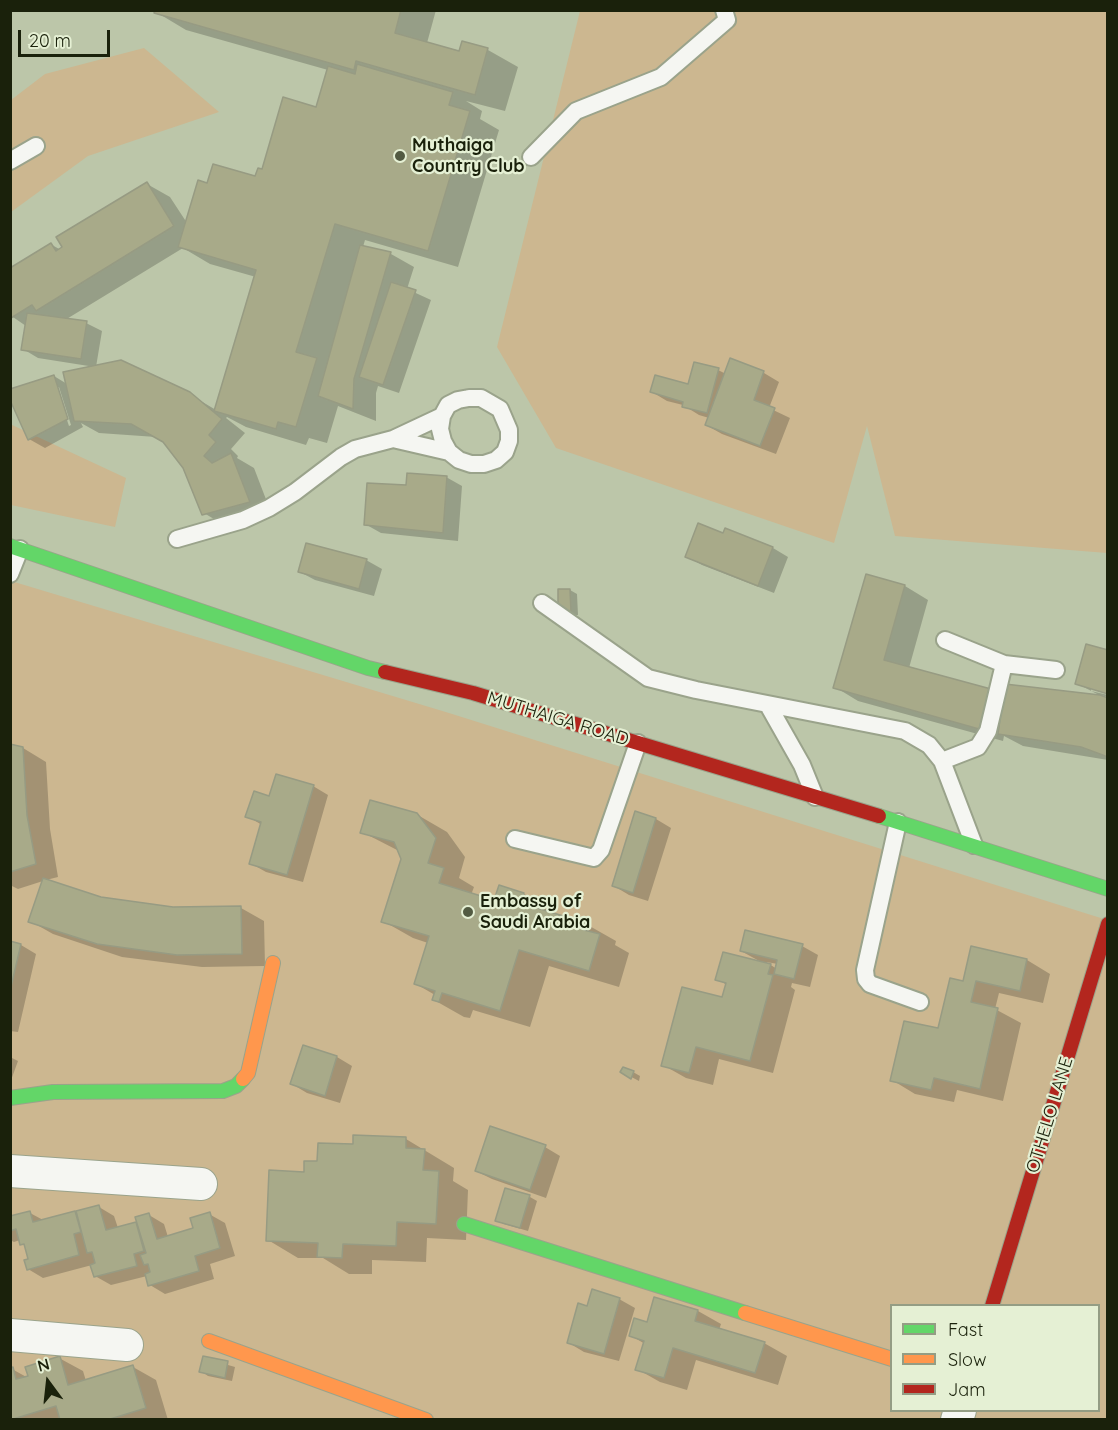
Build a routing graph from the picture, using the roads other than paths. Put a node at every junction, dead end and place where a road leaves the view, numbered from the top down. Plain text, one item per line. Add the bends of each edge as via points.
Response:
1 (724, 10) edge
2 (36, 146) dead end
3 (531, 157) dead end
4 (10, 161) edge
5 (442, 416) junction
6 (393, 439) junction
7 (449, 452) junction
8 (177, 539) dead end
9 (15, 548) edge
10 (10, 574) edge
11 (542, 603) dead end
12 (945, 640) dead end
13 (1004, 664) junction
14 (1056, 669) dead end
15 (768, 705) junction
16 (638, 743) junction
17 (942, 761) junction
18 (815, 797) junction
19 (898, 822) junction
20 (515, 839) dead end
21 (974, 845) junction
22 (1107, 889) edge
23 (1107, 924) edge
24 (273, 963) dead end
25 (920, 1002) dead end
26 (10, 1098) edge
27 (10, 1172) edge
28 (201, 1184) dead end
29 (464, 1224) dead end
30 (993, 1304) edge
31 (10, 1335) edge
32 (209, 1341) dead end
33 (127, 1345) dead end
34 (890, 1359) edge
35 (412, 1418) edge

1 - 3 lane via 727,20 661,77 576,111
2 - 4 lane
5 - 6 lane
5 - 7 lane via 441,435
5 - 7 lane via 448,405 458,400 480,398 500,410 509,430 506,452 496,460 471,464
6 - 7 lane
6 - 8 lane via 355,449 269,508 243,520
9 - 10 lane
9 - 16 street, MUTHAIGA ROAD via 368,668 473,693
11 - 15 lane via 648,678
12 - 13 lane
13 - 14 lane
13 - 17 lane via 988,731 978,747
15 - 17 lane via 905,730 929,745
15 - 18 lane
16 - 18 street, MUTHAIGA ROAD
16 - 20 lane via 601,850 594,858
17 - 21 lane
18 - 19 street, MUTHAIGA ROAD
19 - 21 street, MUTHAIGA ROAD
19 - 25 lane via 866,979 870,984
21 - 22 street, MUTHAIGA ROAD
23 - 30 street, OTHELO LANE
24 - 26 street via 248,1073 236,1086 223,1091 53,1092
27 - 28 street
29 - 34 street
31 - 33 street
32 - 35 street

